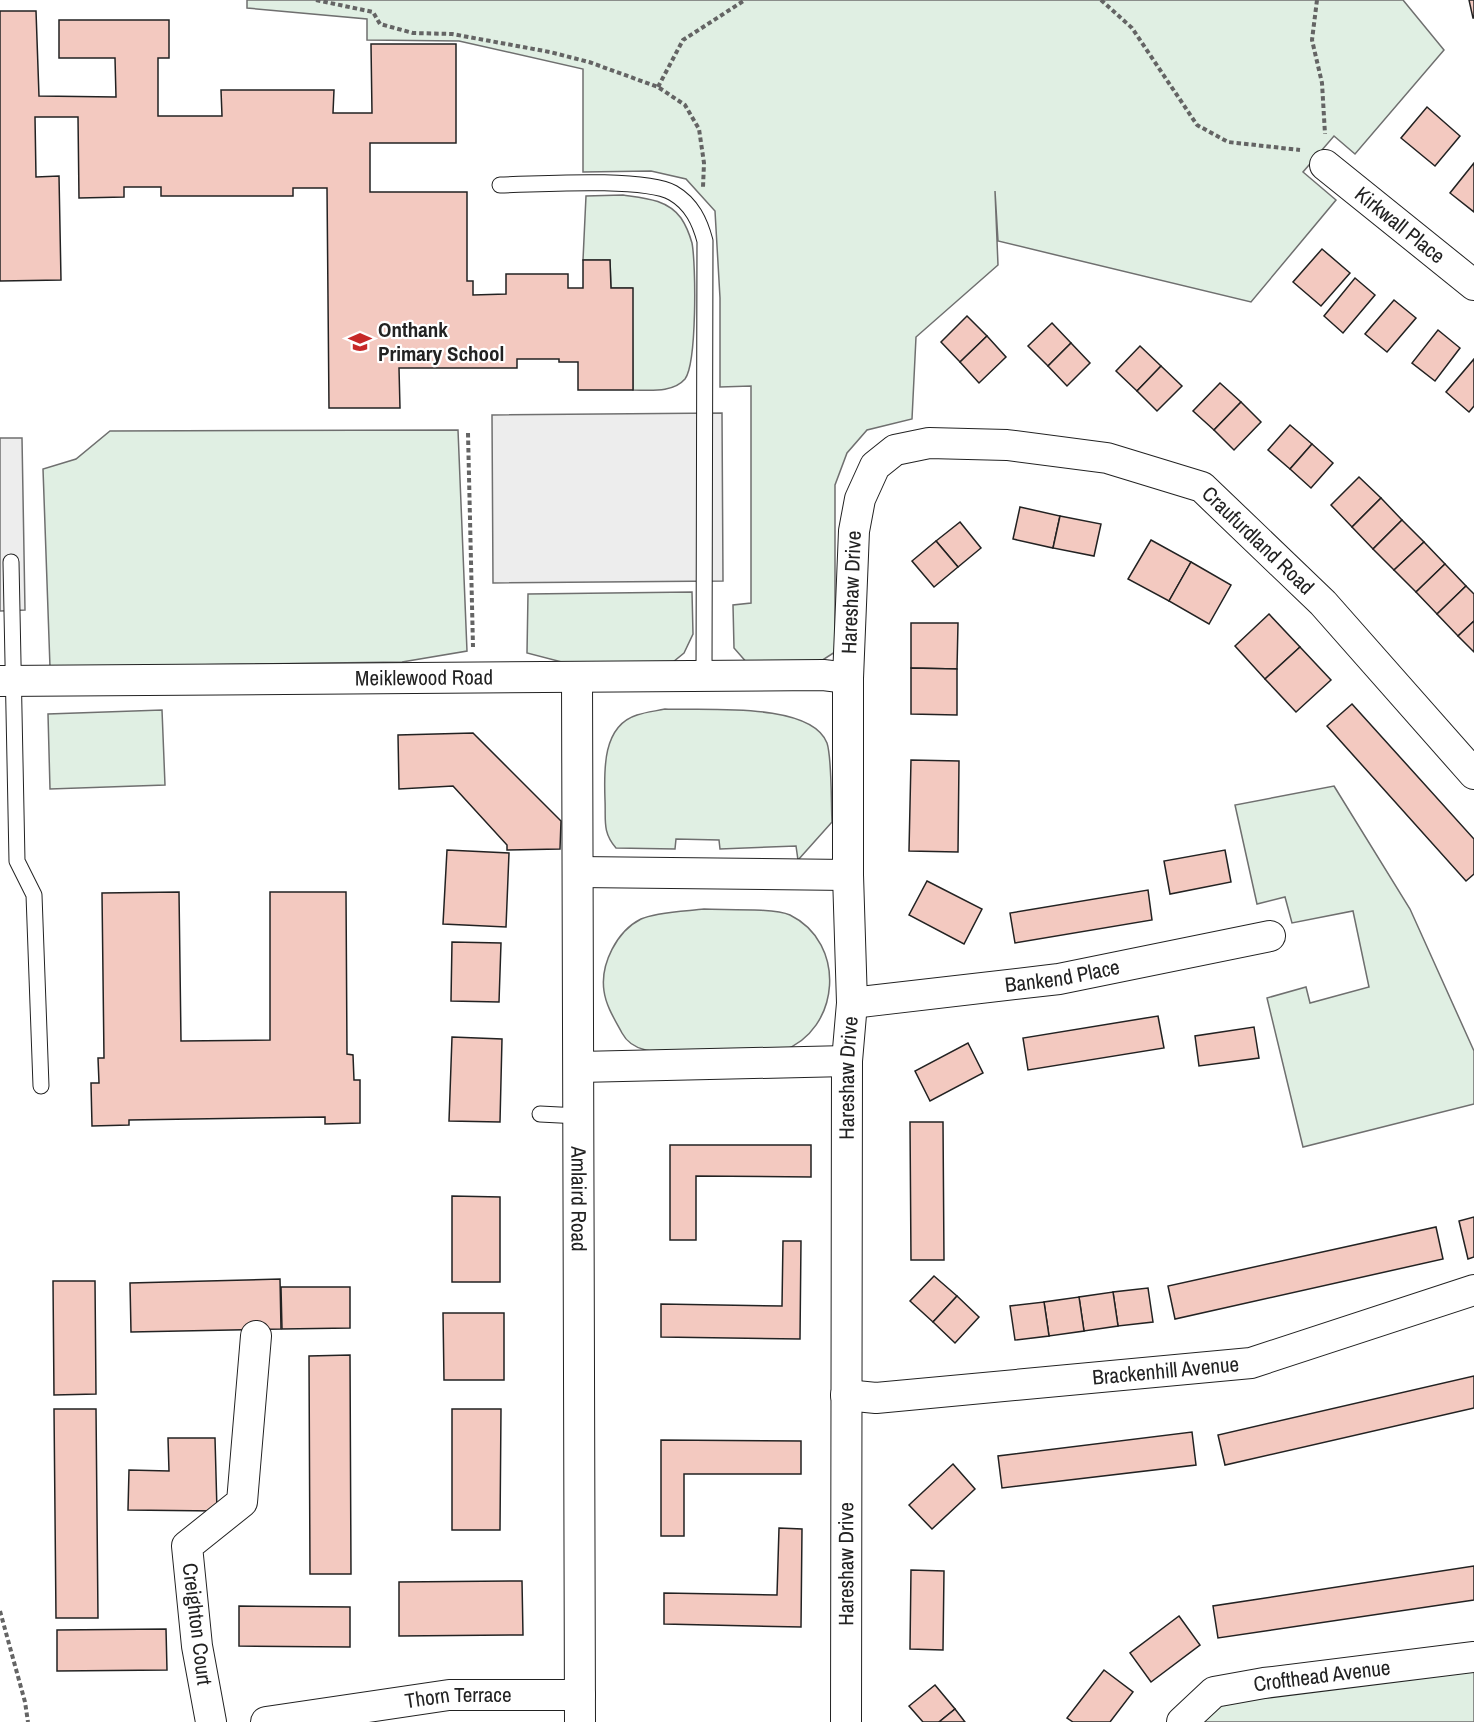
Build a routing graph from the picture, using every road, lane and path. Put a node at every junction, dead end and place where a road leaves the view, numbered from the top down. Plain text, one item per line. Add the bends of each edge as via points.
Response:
1 (316, 0) edge
2 (746, 0) edge
3 (1101, 0) edge
4 (1317, 0) edge
5 (658, 87) junction
6 (1325, 165) junction
7 (500, 185) dead end
8 (699, 221) junction
9 (1474, 285) edge
10 (468, 433) dead end
11 (895, 450) joint
12 (12, 562) dead end
13 (704, 676) junction
14 (578, 677) junction
15 (474, 678) junction
16 (848, 678) junction
17 (7, 681) edge
18 (1474, 774) edge
19 (578, 872) junction
20 (848, 875) junction
21 (1270, 936) dead end
22 (852, 1003) junction
23 (847, 1061) junction
24 (579, 1067) junction
25 (41, 1086) dead end
26 (540, 1114) dead end
27 (579, 1116) junction
28 (1474, 1290) edge
29 (256, 1336) dead end
30 (846, 1395) junction
31 (0, 1611) edge
32 (1474, 1657) edge
33 (580, 1708) edge
34 (27, 1722) edge
35 (211, 1722) edge
36 (266, 1722) edge
37 (846, 1722) edge
38 (1182, 1722) edge

1 - 5 path via 373,12 380,24 413,33 452,34 524,46 589,62
2 - 5 path via 683,40
3 - 6 path via 1132,28 1197,125 1228,142 1305,151
4 - 6 path via 1312,40 1322,83
5 - 8 path via 685,105 699,129 704,163
6 - 9 street, Kirkwall Place
7 - 8 lane via 612,183 648,187 672,192 690,206
8 - 13 lane via 705,241
10 - 15 path
11 - 16 street, Hareshaw Drive via 874,466 860,499
11 - 18 street, Craufurdland Road via 929,443 1007,446 1107,458 1202,487 1323,603
12 - 17 lane
13 - 14 street, Meiklewood Road
13 - 16 street, Meiklewood Road
14 - 15 street, Meiklewood Road
14 - 19 street, Amlaird Road
15 - 17 street, Meiklewood Road
16 - 20 street, Hareshaw Drive
17 - 25 lane via 17,861 34,895
19 - 20 street
19 - 24 street, Amlaird Road
20 - 22 street, Hareshaw Drive
21 - 22 street, Bankend Place via 1059,978
22 - 23 street, Hareshaw Drive
23 - 24 street
23 - 30 street, Hareshaw Drive
24 - 27 street, Amlaird Road
26 - 27 lane
27 - 33 street, Amlaird Road
28 - 30 street, Brackenhill Avenue via 1251,1363 876,1398
29 - 35 street, Creighton Court via 242,1502 187,1546 197,1646
30 - 37 street, Hareshaw Drive
31 - 34 path
32 - 38 street, Crofthead Avenue via 1214,1692
33 - 36 street, Thorn Terrace via 450,1695

